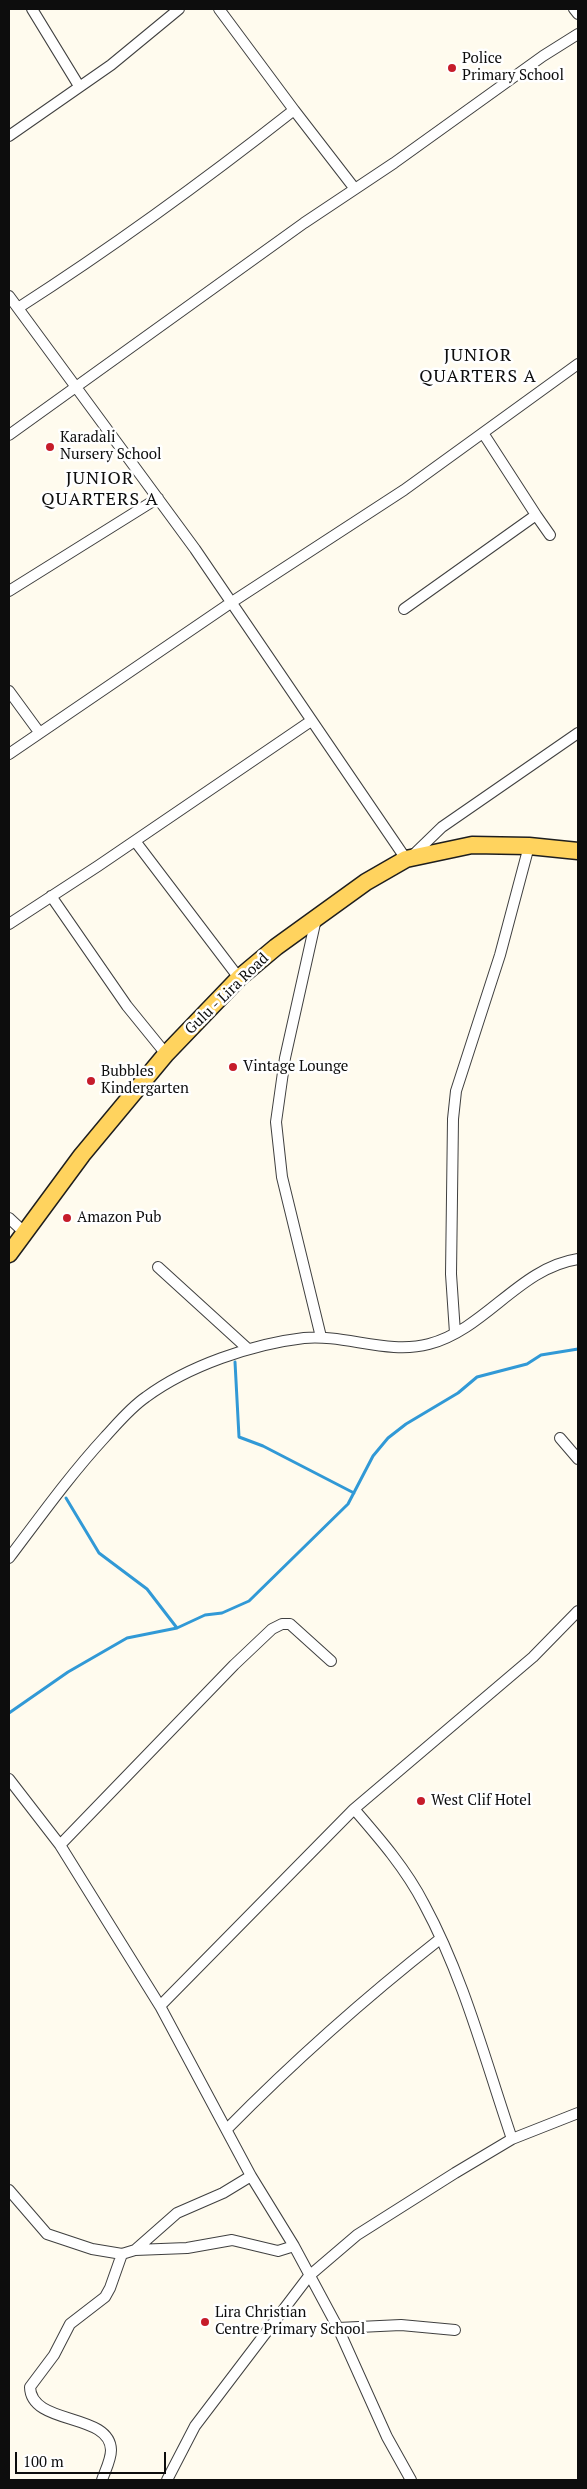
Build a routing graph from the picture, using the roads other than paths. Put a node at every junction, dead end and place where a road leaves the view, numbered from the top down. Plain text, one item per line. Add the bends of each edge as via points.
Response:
1 (32, 9) edge
2 (179, 9) edge
3 (219, 9) edge
4 (574, 9) edge
5 (578, 14) edge
6 (578, 34) edge
7 (79, 86) junction
8 (294, 110) junction
9 (9, 136) edge
10 (355, 189) junction
11 (9, 296) edge
12 (18, 308) junction
13 (578, 364) edge
14 (78, 387) junction
15 (483, 432) junction
16 (9, 435) edge
17 (158, 498) junction
18 (536, 515) junction
19 (550, 535) dead end
20 (9, 592) edge
21 (232, 602) junction
22 (404, 609) dead end
23 (9, 691) edge
24 (311, 720) junction
25 (39, 732) junction
26 (578, 733) edge
27 (9, 754) edge
28 (135, 841) junction
29 (529, 846) junction
30 (578, 851) edge
31 (409, 858) junction
32 (51, 896) junction
33 (316, 920) junction
34 (9, 924) edge
35 (239, 978) junction
36 (166, 1054) junction
37 (9, 1218) edge
38 (25, 1233) junction
39 (9, 1254) edge
40 (578, 1258) edge
41 (158, 1267) dead end
42 (455, 1333) junction
43 (322, 1337) junction
44 (248, 1349) junction
45 (560, 1438) dead end
46 (578, 1459) edge
47 (9, 1558) edge
48 (578, 1611) edge
49 (331, 1661) dead end
50 (9, 1779) edge
51 (354, 1809) junction
52 (60, 1845) junction
53 (440, 1938) junction
54 (160, 2006) junction
55 (578, 2112) edge
56 (228, 2129) junction
57 (512, 2139) junction
58 (251, 2176) junction
59 (9, 2190) edge
60 (294, 2246) junction
61 (135, 2250) junction
62 (122, 2254) junction
63 (309, 2276) junction
64 (338, 2328) junction
65 (455, 2330) dead end
66 (102, 2480) edge
67 (167, 2480) edge
68 (411, 2480) edge

1 - 7 street
2 - 7 street via 111,65
3 - 8 street
4 - 5 street
6 - 10 street
7 - 9 street
8 - 10 street
8 - 12 street via 93,258
10 - 14 street
11 - 12 street
12 - 14 street
13 - 15 street
14 - 16 street
14 - 17 street
15 - 18 street
15 - 21 street via 404,490
17 - 20 street
17 - 21 street
18 - 19 street
18 - 22 street
21 - 24 street
21 - 25 street
23 - 25 street
24 - 28 street
24 - 31 street
25 - 27 street
26 - 31 street via 442,828
28 - 32 street
28 - 35 street
29 - 30 main road, Gulu - Lira Road
29 - 31 main road, Gulu - Lira Road via 472,845
29 - 42 street via 500,955 456,1091 451,1274
31 - 33 main road, Gulu - Lira Road via 366,882
32 - 34 street
32 - 36 street via 127,1006
33 - 35 main road, Gulu - Lira Road
33 - 43 street via 285,1058 276,1122 282,1177
35 - 36 main road, Gulu - Lira Road
36 - 38 main road, Gulu - Lira Road via 82,1155
37 - 38 street
38 - 39 main road, Gulu - Lira Road
40 - 42 street via 545,1270
41 - 44 street
42 - 43 street via 429,1344 413,1346
43 - 44 street
44 - 47 street via 166,1384 130,1410 84,1460
45 - 46 street
48 - 51 street via 533,1657
49 - 52 street via 290,1624 272,1629
50 - 52 street
51 - 53 street via 408,1879
51 - 54 street
52 - 54 street
53 - 56 street via 362,2000 280,2075
53 - 57 street via 464,1992
54 - 56 street
55 - 57 street
56 - 58 street
57 - 63 street via 357,2235
58 - 60 street
58 - 61 street via 223,2193 176,2213
59 - 62 street via 47,2234 92,2249
60 - 61 street via 278,2251 232,2240 188,2248
60 - 63 street
61 - 62 street
62 - 66 street via 105,2297 70,2324 54,2355 30,2386 38,2404 106,2436 110,2443 110,2458
63 - 64 street
63 - 67 street via 195,2426
64 - 65 street via 401,2325
64 - 68 street via 387,2437

